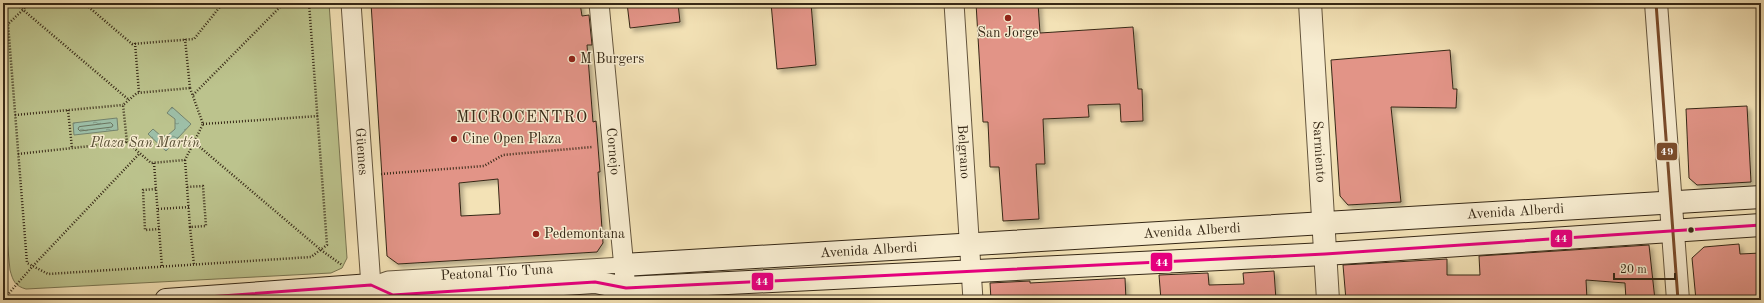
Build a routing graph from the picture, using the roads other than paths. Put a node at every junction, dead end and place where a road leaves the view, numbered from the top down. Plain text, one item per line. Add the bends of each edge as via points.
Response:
1 (351, 3) edge
2 (599, 3) edge
3 (954, 3) edge
4 (1310, 3) edge
5 (1656, 3) edge
6 (1761, 197) edge
7 (1671, 203) junction
8 (1323, 224) junction
9 (1761, 225) edge
10 (1674, 230) junction
11 (970, 245) junction
12 (1325, 254) junction
13 (623, 265) junction
14 (972, 273) junction
15 (371, 293) edge
16 (627, 294) edge
17 (166, 300) edge
18 (974, 300) edge
19 (1328, 300) edge
20 (1678, 300) edge

1 - 15 street, Güemes
2 - 13 street, Cornejo
3 - 11 street, Belgrano
4 - 8 main road, Sarmiento
5 - 7 main road
6 - 7 main road, Avenida Alberdi
7 - 8 main road, Avenida Alberdi
7 - 10 main road
8 - 11 main road, Avenida Alberdi
8 - 12 main road, Sarmiento
9 - 10 main road, Avenida Alberdi
10 - 12 main road, Avenida Alberdi
10 - 20 main road
11 - 13 main road, Avenida Alberdi
11 - 14 street, Belgrano
12 - 14 main road, Avenida Alberdi
12 - 19 main road, Sarmiento
13 - 15 street, Peatonal Tío Tuna via 388,279
13 - 16 street, Cornejo
14 - 16 main road, Avenida Alberdi
14 - 18 street, Belgrano
15 - 16 main road, Avenida Alberdi via 393,295 595,282
15 - 17 main road, Avenida Alberdi

